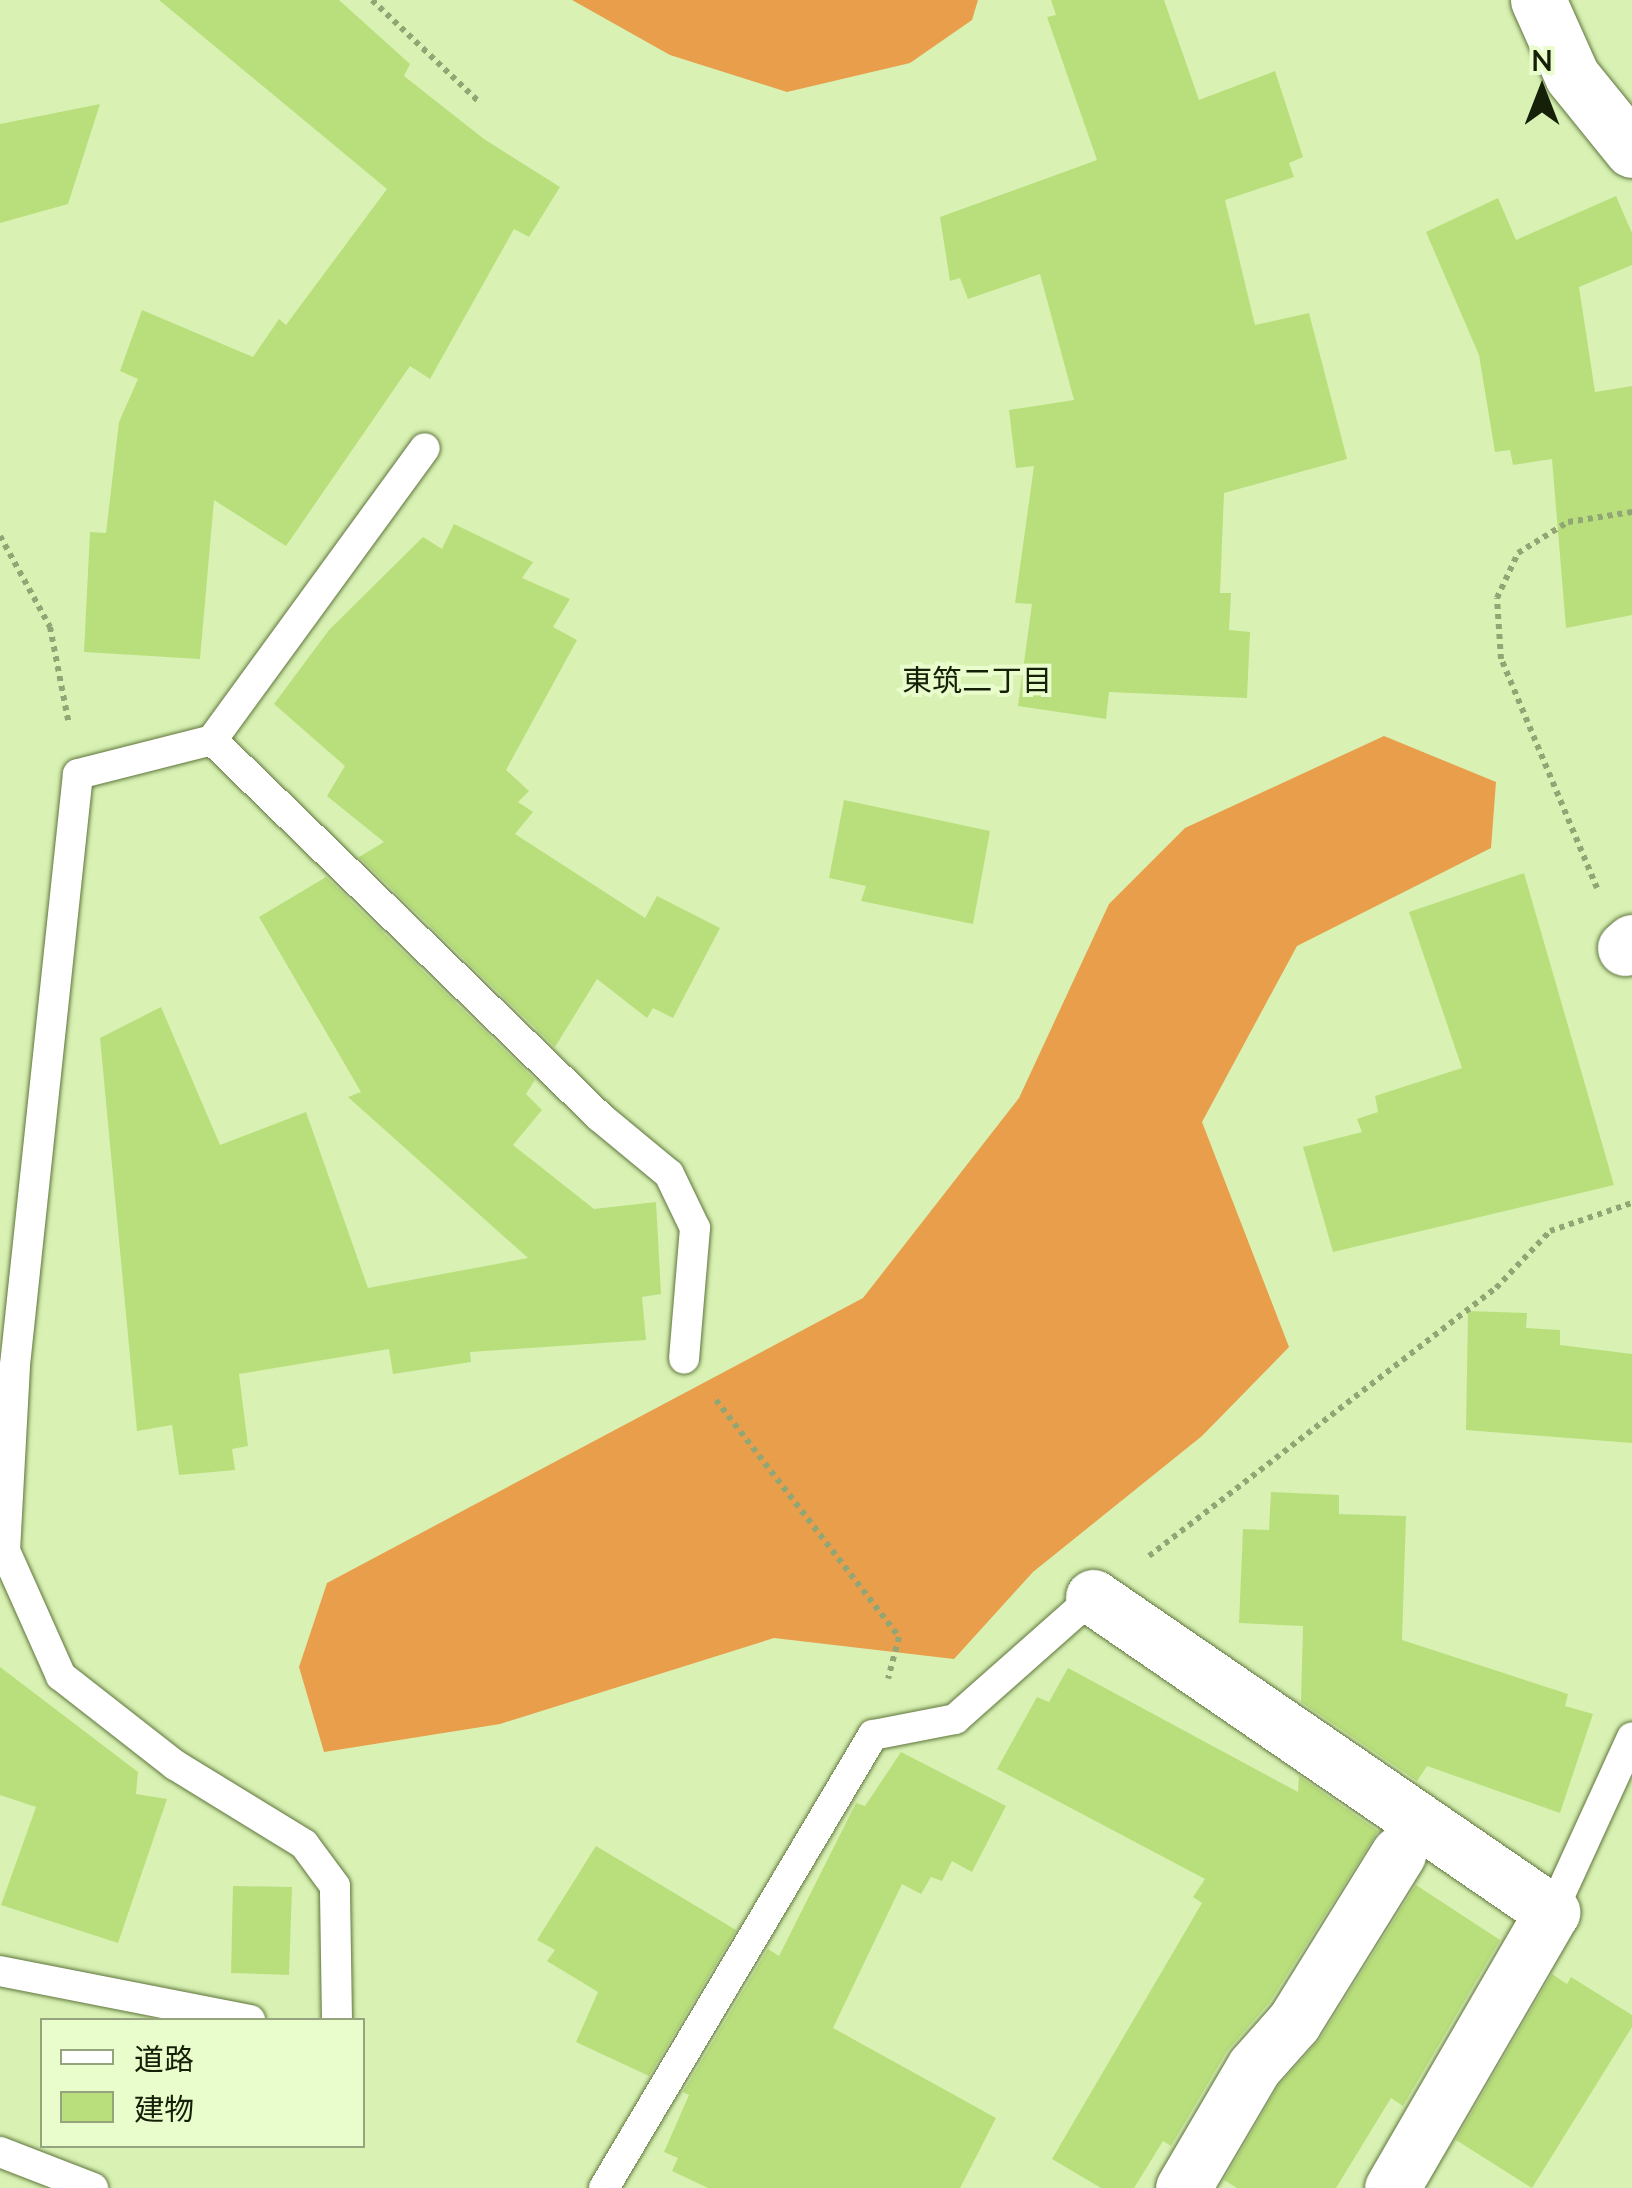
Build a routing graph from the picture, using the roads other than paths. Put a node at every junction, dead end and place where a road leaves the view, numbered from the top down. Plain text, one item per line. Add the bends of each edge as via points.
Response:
1 (1538, 0) edge
2 (1632, 150) edge
3 (424, 448) dead end
4 (212, 740) junction
5 (684, 1359) road end
6 (1093, 1597) joint
7 (1632, 1738) edge
8 (1398, 1854) dead end
9 (1552, 1912) junction
10 (0, 1971) edge
11 (240, 2018) edge
12 (337, 2018) edge
13 (0, 2152) edge
14 (93, 2188) edge
15 (604, 2188) edge
16 (1184, 2188) edge
17 (1392, 2188) edge

1 - 2 street via 1572,76
3 - 4 lane
4 - 5 lane via 600,1118 669,1174 695,1228
4 - 12 lane via 78,774 15,1366 5,1551 61,1676 175,1765 304,1844 335,1886
6 - 9 street
6 - 15 lane via 955,1719 872,1736
7 - 9 lane
8 - 16 street via 1294,2022 1254,2067
9 - 17 street
10 - 11 lane
13 - 14 lane

